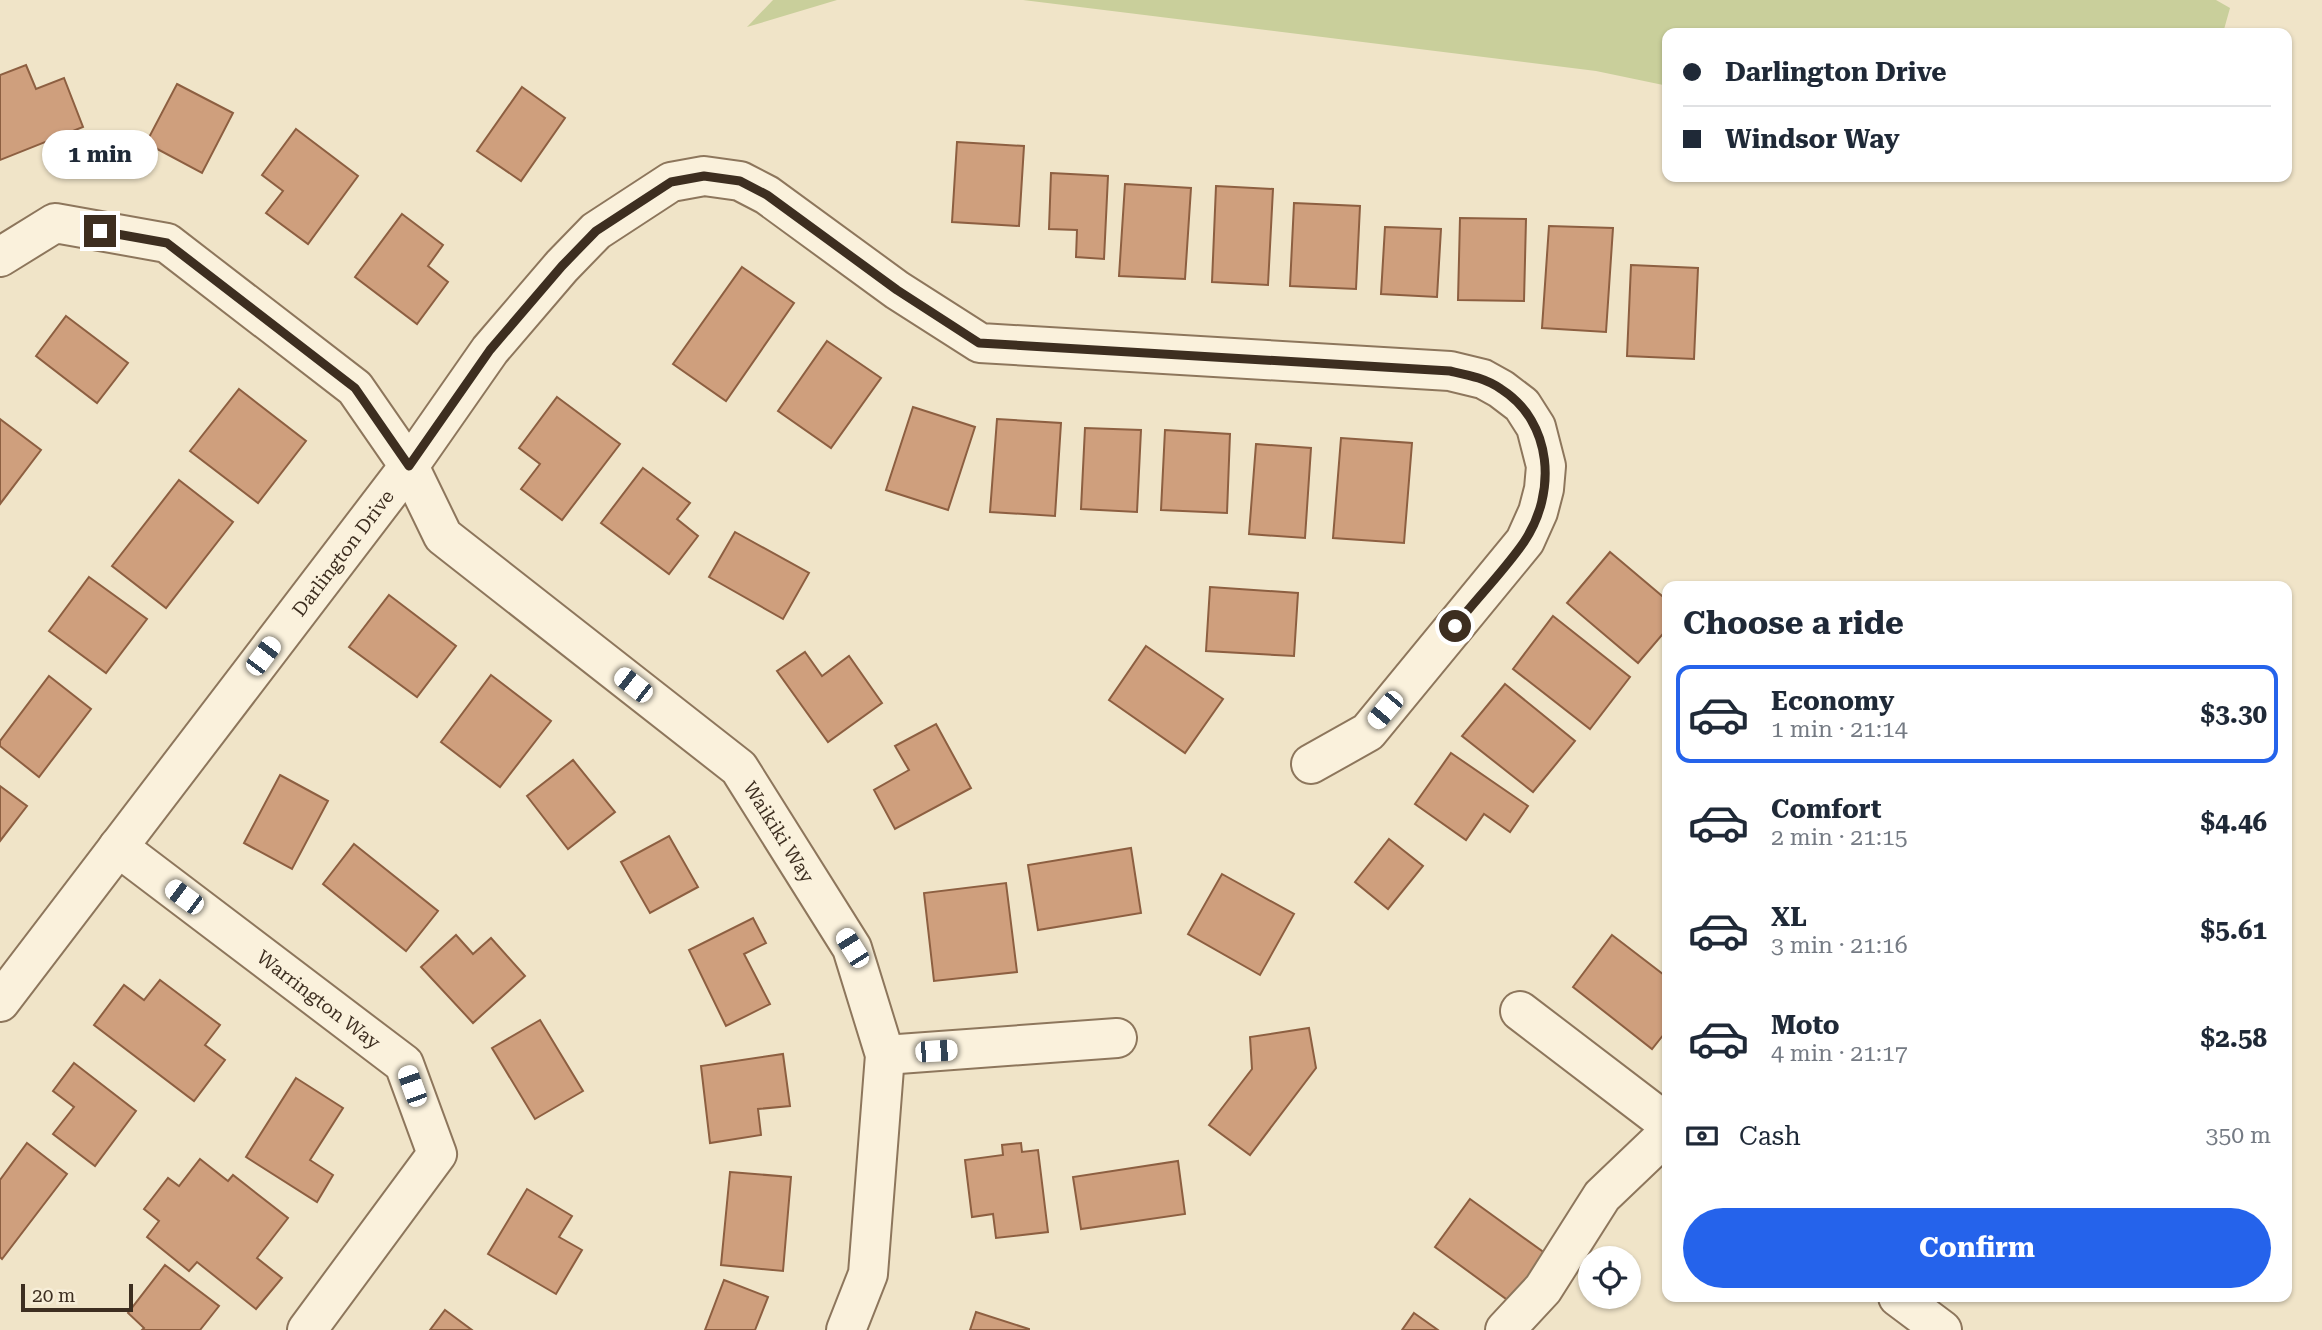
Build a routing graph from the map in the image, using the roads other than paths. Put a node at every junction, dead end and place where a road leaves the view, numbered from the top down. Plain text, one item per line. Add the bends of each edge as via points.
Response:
1 (0, 257) edge
2 (409, 466) junction
3 (1311, 764) dead end
4 (118, 847) junction
5 (0, 1002) edge
6 (1520, 1012) dead end
7 (1117, 1038) dead end
8 (885, 1055) junction
9 (1662, 1120) edge
10 (1662, 1139) edge
11 (1905, 1302) edge
12 (307, 1330) edge
13 (846, 1330) edge
14 (1505, 1330) edge
15 (1942, 1330) edge

1 - 2 street, Waikiki Way via 55,223 167,243 355,388
2 - 3 street, Darlington Drive via 490,350 596,231 671,182 704,176 740,181 767,195 979,343 1450,371 1483,379 1521,405 1536,427 1546,466 1538,512 1525,541 1368,732
2 - 4 street, Darlington Drive
2 - 8 street, Waikiki Way via 443,536 739,768 852,948
4 - 5 street, Darlington Drive
4 - 12 street, Warrington Way via 404,1064 436,1154
6 - 9 street
7 - 8 street
8 - 13 street, Waikiki Way via 868,1274
10 - 14 street via 1602,1196 1543,1289
11 - 15 street

